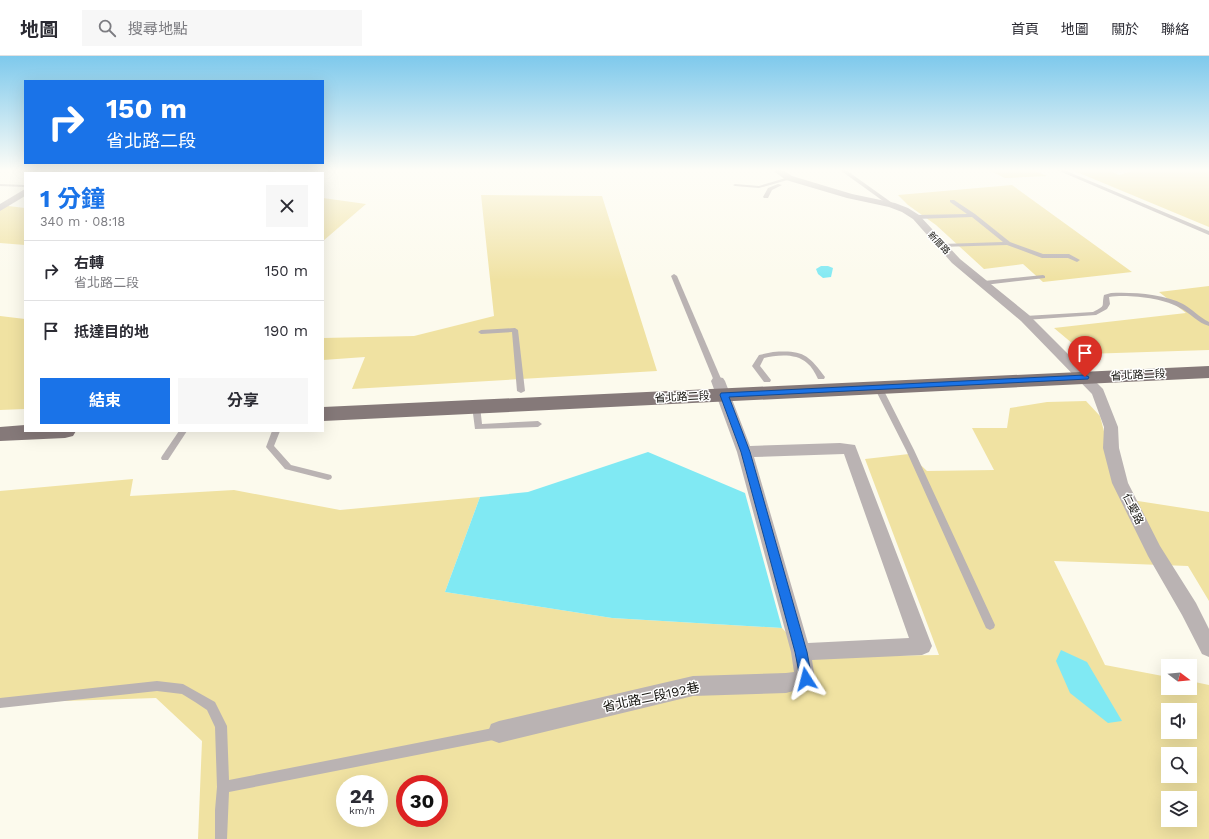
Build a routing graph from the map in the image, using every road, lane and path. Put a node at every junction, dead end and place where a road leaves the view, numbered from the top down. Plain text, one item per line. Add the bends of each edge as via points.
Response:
1 (896, 207) edge
2 (959, 207) edge
3 (1146, 207) edge
4 (973, 215) junction
5 (916, 217) junction
6 (1209, 233) edge
7 (1008, 242) junction
8 (942, 246) junction
9 (1077, 260) dead end
10 (674, 276) dead end
11 (1043, 277) dead end
12 (984, 282) junction
13 (1025, 318) junction
14 (1209, 324) edge
15 (481, 332) dead end
16 (1209, 361) edge
17 (1079, 372) junction
18 (1209, 372) edge
19 (821, 377) junction
20 (767, 380) junction
21 (878, 387) junction
22 (721, 388) junction
23 (522, 390) junction
24 (324, 401) edge
25 (476, 406) junction
26 (324, 414) edge
27 (24, 419) edge
28 (0, 420) edge
29 (538, 424) dead end
30 (43, 432) edge
31 (182, 432) edge
32 (276, 432) edge
33 (0, 434) edge
34 (745, 452) junction
35 (165, 458) dead end
36 (328, 477) dead end
37 (990, 625) dead end
38 (1209, 648) edge
39 (801, 652) junction
40 (0, 703) edge
41 (499, 732) joint
42 (223, 788) junction
43 (221, 839) edge

1 - 5 street, 新厝路
2 - 4 lane
3 - 6 lane
4 - 5 lane
4 - 7 lane
5 - 8 street, 新厝路
7 - 8 lane
7 - 9 lane via 1042,256 1069,256
8 - 12 street, 新厝路 via 956,261
10 - 22 lane
11 - 12 lane
12 - 13 street, 新厝路
13 - 14 lane via 1094,314 1105,308 1106,296 1118,295 1180,304
13 - 17 street, 新厝路
15 - 23 lane via 515,330
16 - 17 main road, 省北路二段
17 - 18 main road, 省北路二段
17 - 19 main road, 省北路二段
17 - 21 main road, 省北路二段
17 - 38 street, 仁愛路 via 1098,392 1106,410 1111,427 1112,456 1120,483 1154,551
19 - 20 main road, 省北路二段
19 - 20 lane via 808,360 792,354 773,353 761,356 756,366
20 - 22 main road, 省北路二段
21 - 22 main road, 省北路二段
21 - 37 lane via 910,450
22 - 23 main road, 省北路二段
22 - 25 main road, 省北路二段
22 - 34 street, 省北路二段192巷
23 - 24 main road, 省北路二段
25 - 26 main road, 省北路二段
25 - 29 lane via 478,427
27 - 28 main road
30 - 33 main road
31 - 35 lane
32 - 36 lane via 270,447 288,467
34 - 39 street, 省北路二段192巷
34 - 39 street via 850,449 922,646
39 - 41 street, 省北路二段192巷 via 806,679 786,683 693,686
40 - 42 lane via 157,686 183,689 211,706 222,726
41 - 42 lane
42 - 43 lane

